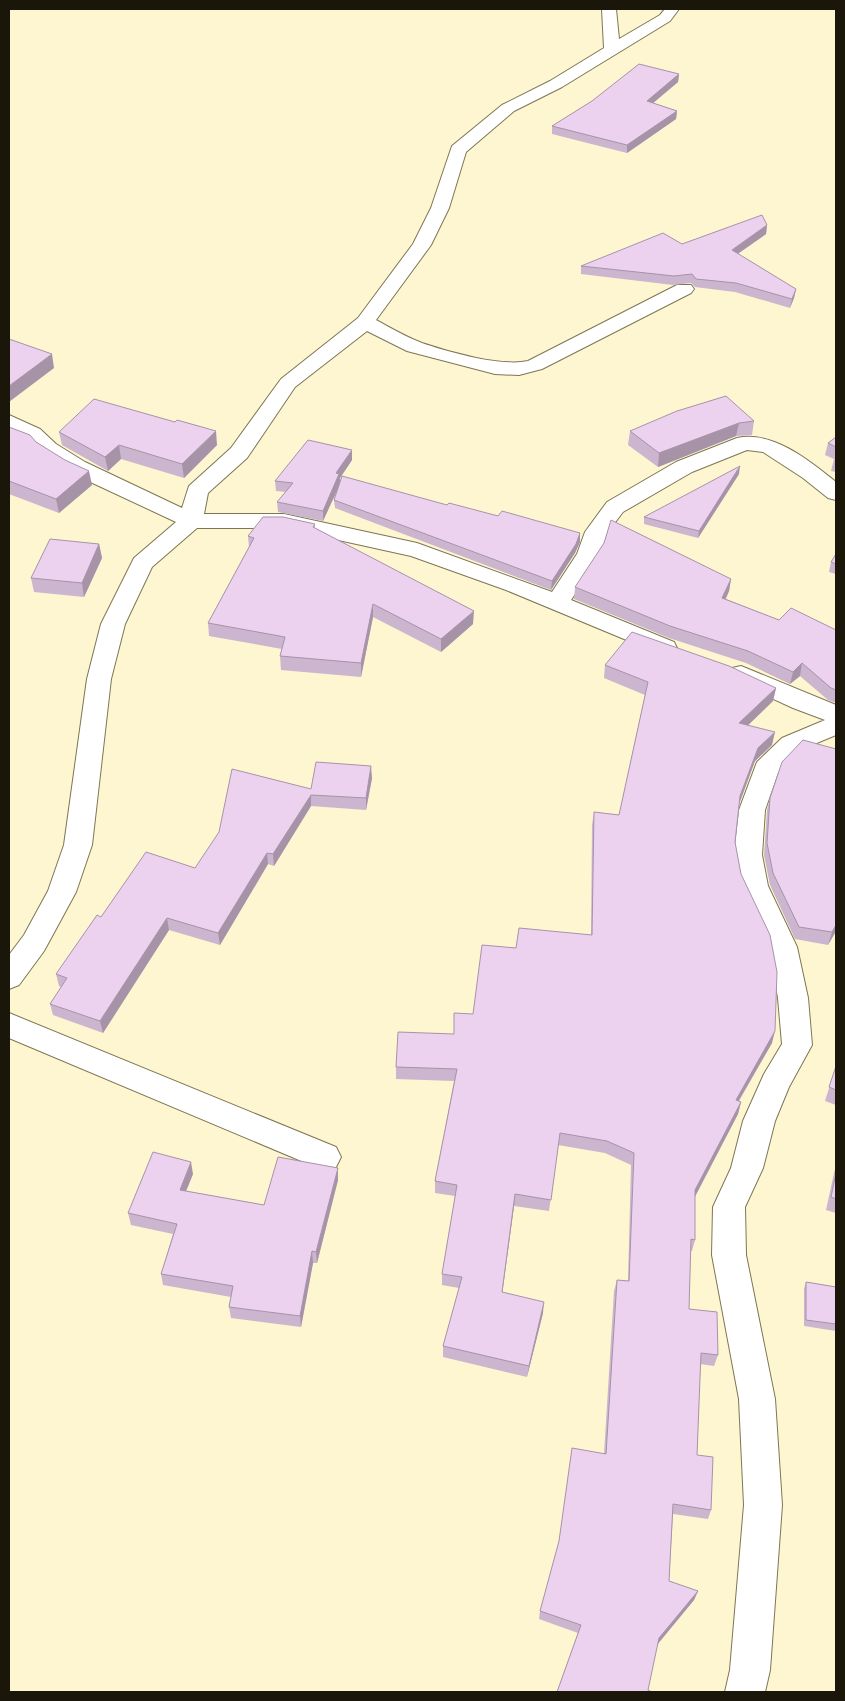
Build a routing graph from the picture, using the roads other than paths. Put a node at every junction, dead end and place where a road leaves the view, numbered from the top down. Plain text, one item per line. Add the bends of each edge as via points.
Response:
1 (609, 9) edge
2 (672, 9) edge
3 (612, 50) junction
4 (684, 289) edge
5 (365, 322) junction
6 (9, 420) edge
7 (836, 493) edge
8 (191, 521) junction
9 (557, 603) junction
10 (682, 653) edge
11 (721, 666) edge
12 (836, 714) edge
13 (836, 725) edge
14 (9, 977) edge
15 (9, 1025) edge
16 (325, 1157) dead end
17 (745, 1692) edge

1 - 3 street
2 - 3 street via 665,18
3 - 5 street via 508,108 458,150 440,208 422,245
4 - 5 street via 535,365 518,369 495,368 414,347
5 - 8 street via 288,383 239,453 197,491
6 - 8 street via 34,433 48,449 77,467
7 - 9 street via 769,447 758,445 745,443 684,467 615,507 596,532 589,554
8 - 9 street via 284,521 341,532 417,550
8 - 14 street via 142,563 112,624 99,679 78,845 62,892 34,943
9 - 10 street
11 - 12 street
13 - 17 street via 791,744 766,769 752,810 748,855 754,886 783,947 793,998 797,1045 758,1121 747,1168 728,1207 729,1255 757,1399 764,1505 750,1670
15 - 16 street

